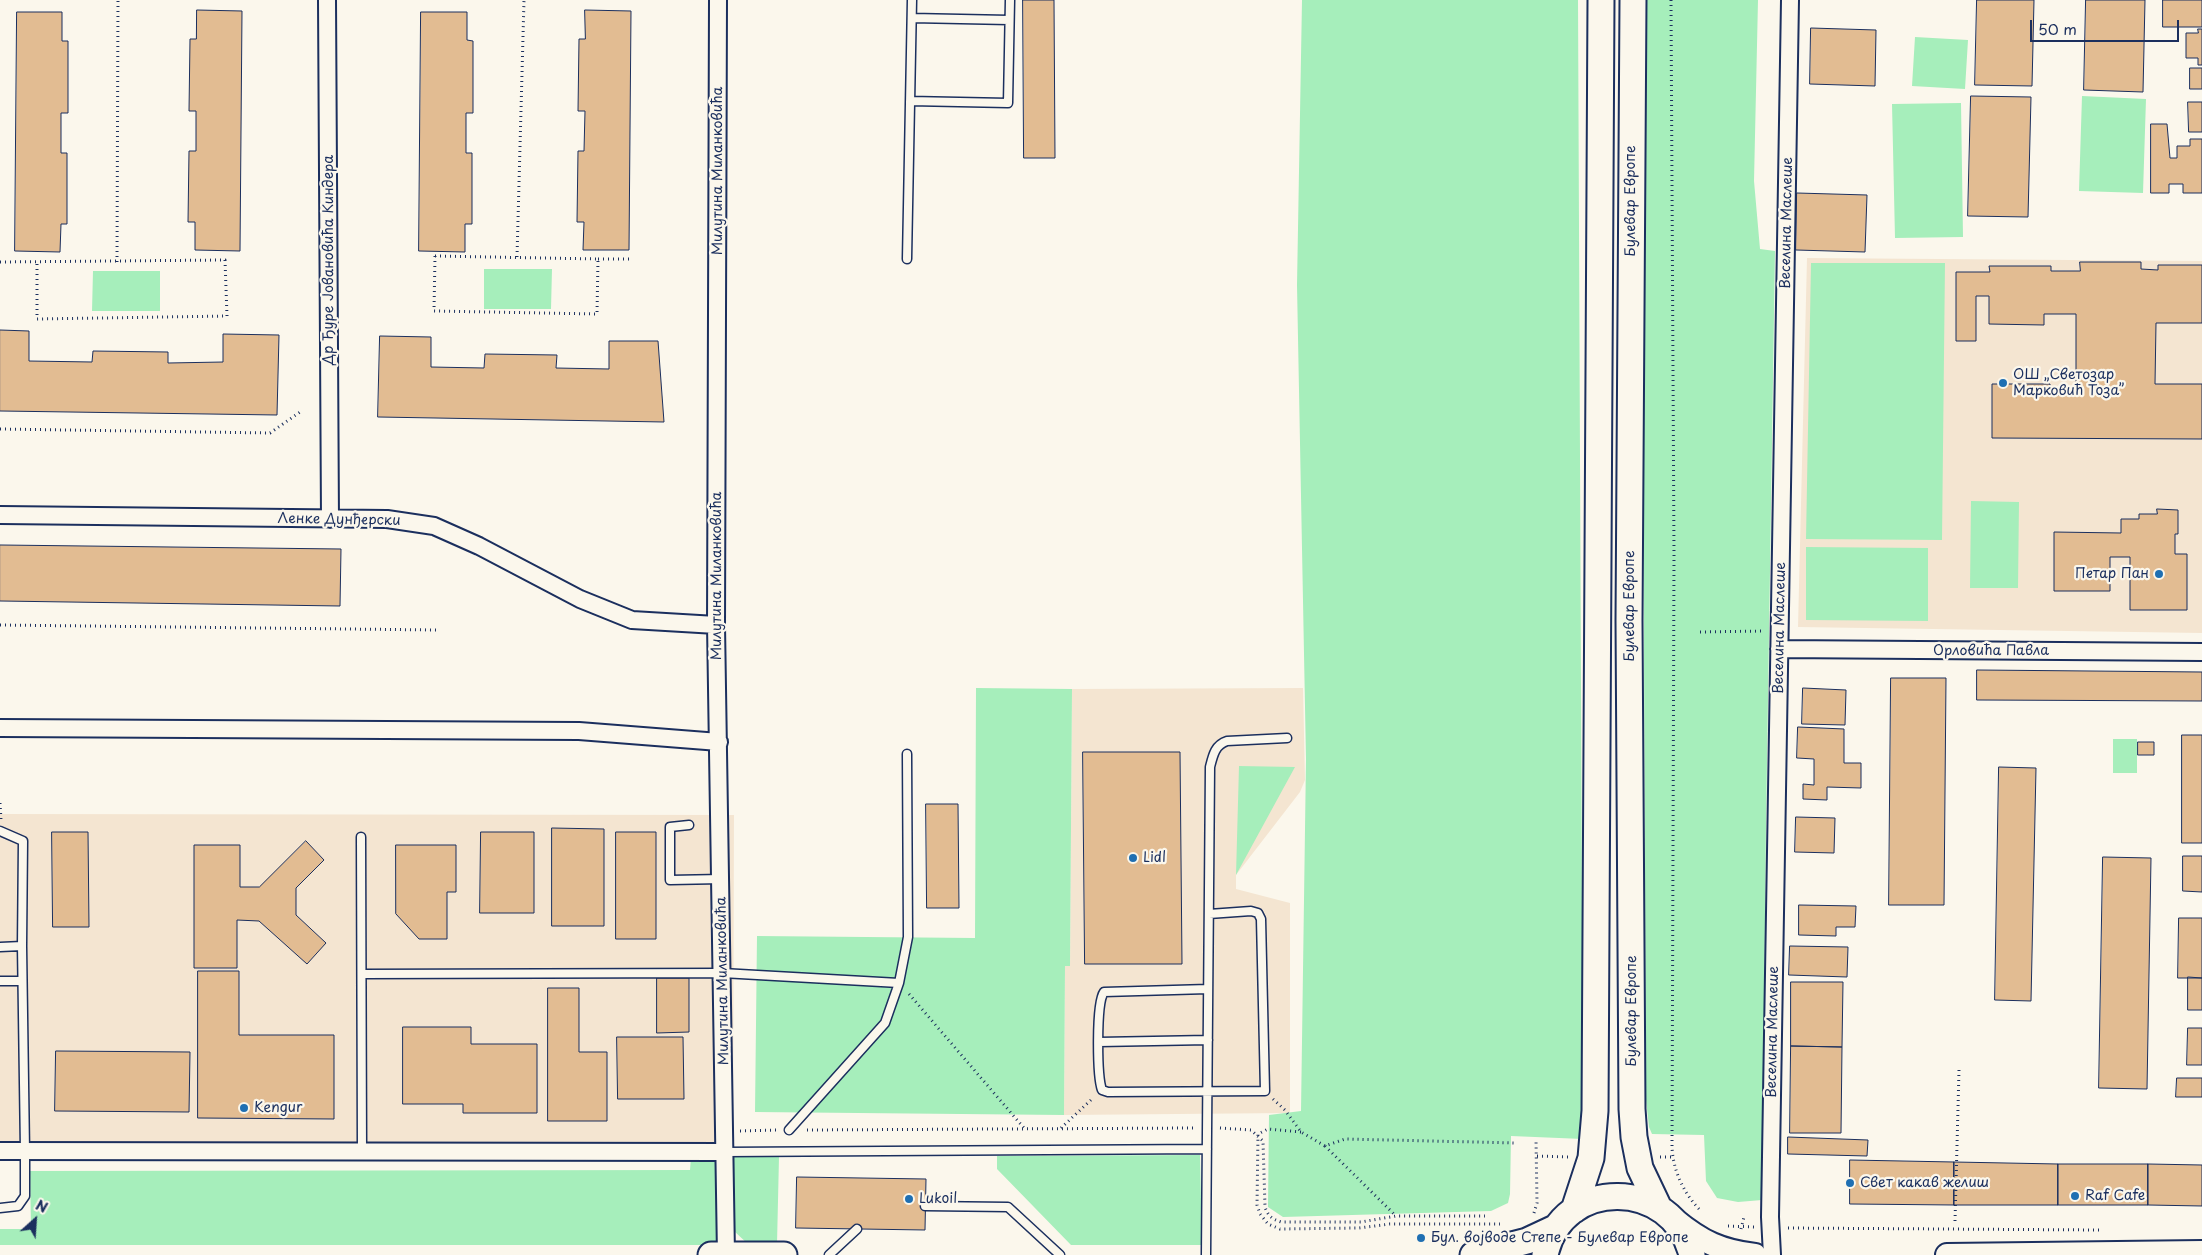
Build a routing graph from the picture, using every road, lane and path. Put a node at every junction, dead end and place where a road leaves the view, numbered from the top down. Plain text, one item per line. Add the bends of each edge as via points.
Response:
1 (118, 0) edge
2 (327, 0) edge
3 (524, 0) edge
4 (718, 0) edge
5 (912, 0) edge
6 (1010, 0) edge
7 (1601, 0) edge
8 (1633, 0) edge
9 (1671, 0) edge
10 (1790, 0) edge
11 (912, 18) junction
12 (1009, 20) junction
13 (910, 101) junction
14 (517, 258) junction
15 (598, 259) junction
16 (633, 259) dead end
17 (907, 259) dead end
18 (0, 262) edge
19 (37, 262) junction
20 (117, 262) junction
21 (300, 412) dead end
22 (0, 429) edge
23 (0, 515) edge
24 (330, 519) junction
25 (716, 625) junction
26 (0, 626) edge
27 (436, 630) dead end
28 (1780, 630) junction
29 (1700, 632) dead end
30 (1779, 649) junction
31 (2202, 652) edge
32 (0, 728) edge
33 (1287, 738) dead end
34 (719, 742) junction
35 (907, 754) dead end
36 (689, 826) dead end
37 (0, 831) edge
38 (361, 837) dead end
39 (722, 879) junction
40 (1209, 914) junction
41 (22, 946) junction
42 (0, 947) edge
43 (362, 974) junction
44 (722, 974) junction
45 (0, 982) edge
46 (22, 982) junction
47 (899, 983) junction
48 (1208, 989) junction
49 (1208, 1040) junction
50 (1099, 1042) junction
51 (1959, 1070) dead end
52 (1102, 1090) junction
53 (1207, 1091) junction
54 (1265, 1091) junction
55 (1024, 1128) junction
56 (1061, 1128) junction
57 (1207, 1128) junction
58 (788, 1130) junction
59 (724, 1132) junction
60 (1301, 1132) junction
61 (1258, 1134) junction
62 (1536, 1139) dead end
63 (1517, 1144) dead end
64 (1325, 1146) junction
65 (1206, 1149) junction
66 (0, 1151) edge
67 (25, 1151) junction
68 (362, 1151) junction
69 (724, 1152) junction
70 (925, 1206) dead end
71 (0, 1208) edge
72 (1662, 1210) junction
73 (1396, 1216) junction
74 (1485, 1216) dead end
75 (1534, 1216) dead end
76 (1707, 1216) dead end
77 (1566, 1218) junction
78 (1955, 1220) dead end
79 (1507, 1224) dead end
80 (1723, 1226) dead end
81 (1770, 1228) junction
82 (857, 1229) dead end
83 (2104, 1230) dead end
84 (2202, 1252) edge
85 (712, 1255) edge
86 (726, 1255) edge
87 (784, 1255) edge
88 (829, 1255) edge
89 (1060, 1255) edge
90 (1206, 1255) edge
91 (1473, 1255) edge
92 (1545, 1255) edge
93 (1692, 1255) edge
94 (1755, 1255) edge
95 (1772, 1255) edge
96 (1947, 1255) edge

1 - 20 path
2 - 24 street, Др Ђуре Јовановића Киндера
3 - 14 path
4 - 25 street, Милутина Миланковића
5 - 11 lane
6 - 12 lane
7 - 77 main road via 1595,1111 1591,1158
8 - 72 main road, Булевар Европе via 1629,610 1632,1109 1640,1168
9 - 76 path via 1674,556 1672,1147 1681,1184
10 - 28 street, Веселина Маслеше
11 - 12 lane
11 - 13 lane
12 - 13 lane via 1008,103
13 - 17 lane
14 - 15 path
14 - 15 path via 435,256 434,311 597,314
15 - 16 path
18 - 19 path
19 - 20 path
19 - 20 path via 37,319 227,316 225,260
21 - 22 path via 270,433
23 - 24 street, Ленке Дунђерски
24 - 25 street, Ленке Дунђерски via 387,519 434,526 580,599 632,620
25 - 34 street, Милутина Миланковића
26 - 27 path
28 - 29 path
28 - 30 street, Веселина Маслеше
30 - 31 street, Орловића Павла
30 - 81 street, Веселина Маслеше
32 - 34 street via 579,731
33 - 40 lane via 1236,739 1220,744 1216,749 1210,767
34 - 39 street, Милутина Миланковића
35 - 47 lane via 908,937
36 - 39 lane via 670,827 670,880
37 - 41 lane via 23,841
38 - 43 lane
39 - 44 street, Милутина Миланковића
40 - 48 lane
40 - 54 lane via 1251,912 1258,913 1261,919
41 - 42 lane
41 - 46 lane
43 - 44 lane
43 - 68 lane
44 - 47 lane
44 - 59 street, Милутина Миланковића
45 - 46 lane
46 - 67 lane
47 - 55 path
47 - 58 lane via 885,1023
48 - 49 lane
48 - 50 lane via 1104,992 1099,1002
49 - 50 lane
49 - 53 lane
50 - 52 lane
51 - 78 path
52 - 53 lane
52 - 56 path
53 - 54 lane
53 - 57 lane
54 - 60 path
55 - 56 path
55 - 58 path
56 - 57 path
57 - 61 path via 1243,1128
57 - 65 lane
58 - 59 path
59 - 69 street, Милутина Миланковића
60 - 61 path via 1268,1129
60 - 64 path
61 - 73 path via 1264,1149 1265,1206 1273,1220 1361,1222
61 - 79 path via 1257,1204 1268,1224 1280,1229 1359,1228 1390,1224
62 - 75 path via 1537,1203
63 - 64 path via 1345,1139
64 - 73 path
65 - 69 lane
65 - 90 lane
66 - 67 street
67 - 68 street
67 - 71 lane via 25,1196 18,1206
68 - 69 street
69 - 86 street, Милутина Миланковића
70 - 89 lane via 1008,1207
72 - 77 main road via 1639,1199 1616,1196 1594,1200
72 - 93 main road via 1684,1233
72 - 94 main road via 1711,1245
73 - 74 path
77 - 91 main road via 1526,1241
77 - 92 main road via 1551,1237
80 - 81 path
81 - 83 path
81 - 95 street, Веселина Маслеше
82 - 88 lane
84 - 96 main road
85 - 86 main road
86 - 87 main road

